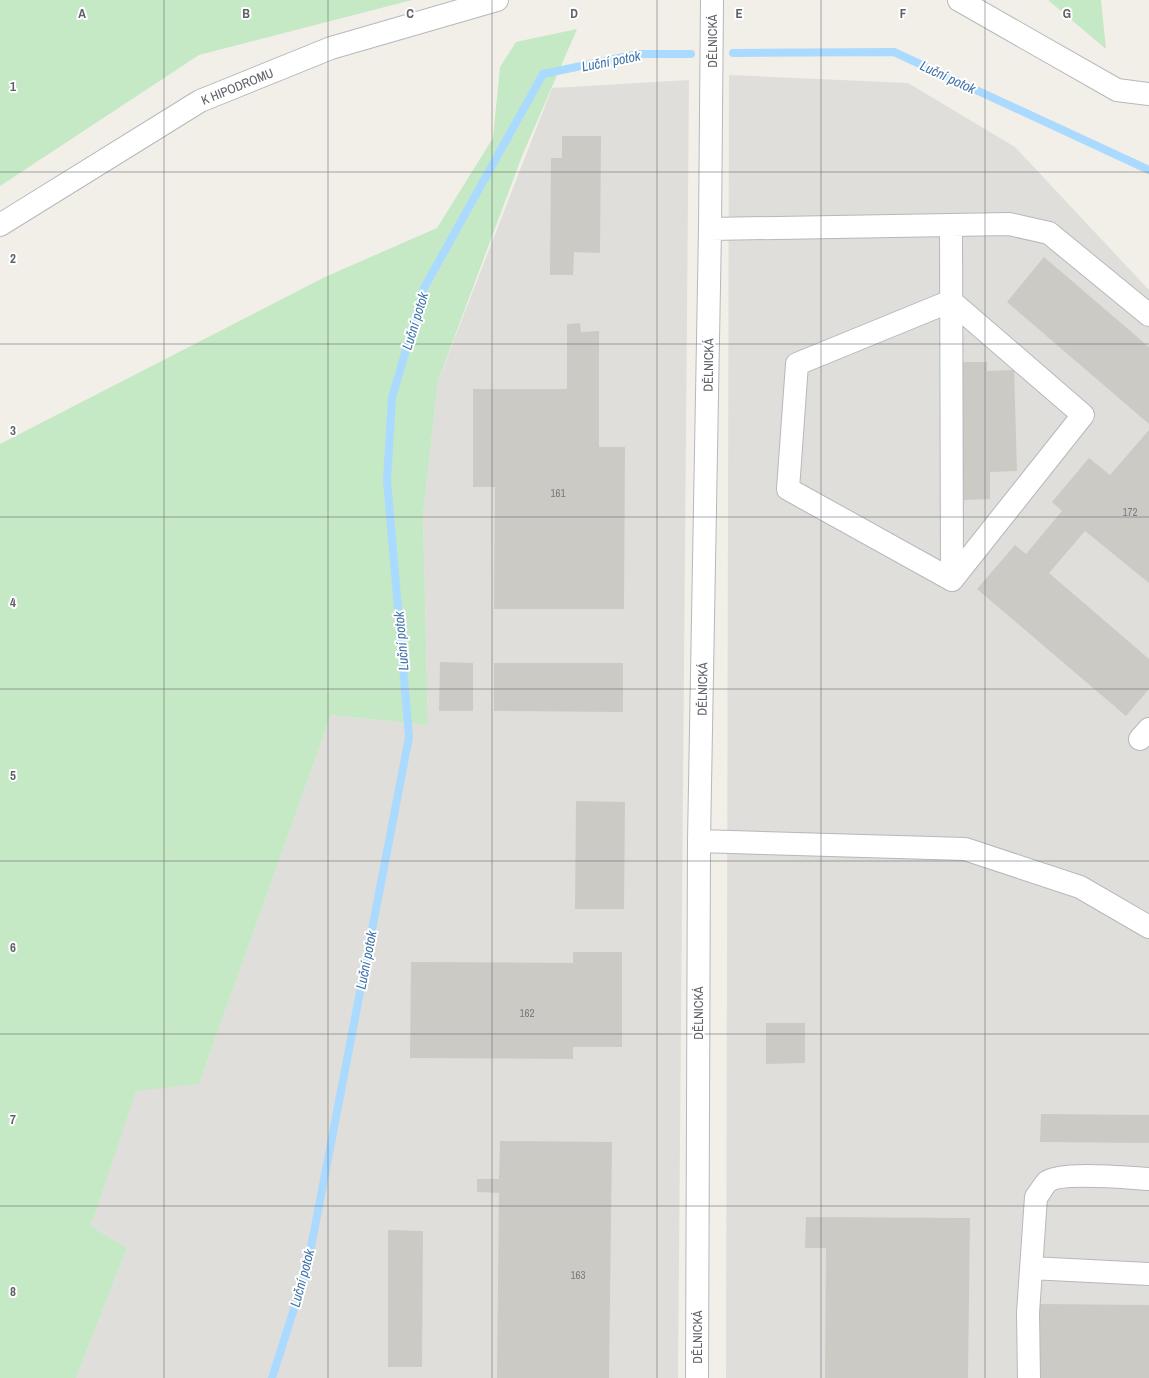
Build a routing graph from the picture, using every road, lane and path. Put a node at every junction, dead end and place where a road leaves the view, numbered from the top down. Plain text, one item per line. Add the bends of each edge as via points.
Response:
1 (497, 0) edge
2 (712, 0) edge
3 (959, 0) edge
4 (1149, 94) edge
5 (0, 225) edge
6 (951, 225) junction
7 (710, 229) junction
8 (951, 301) junction
9 (1149, 315) edge
10 (952, 580) junction
11 (699, 841) junction
12 (1149, 927) edge
13 (1149, 1179) edge
14 (1031, 1268) junction
15 (1149, 1274) edge
16 (697, 1378) edge
17 (1029, 1378) edge

1 - 5 street, K HIPODROMU via 331,48 200,100
2 - 7 street, DĚLNICKÁ
3 - 4 street via 1117,90
6 - 7 street
6 - 8 street
6 - 9 street via 1009,224 1049,233
7 - 11 street, DĚLNICKÁ
8 - 10 street
8 - 10 street via 1083,415
8 - 10 street via 797,364 788,490
11 - 12 street via 965,849 1080,887
11 - 16 street, DĚLNICKÁ
13 - 14 street via 1074,1176 1048,1182 1036,1197
14 - 15 street
14 - 17 street via 1028,1313

